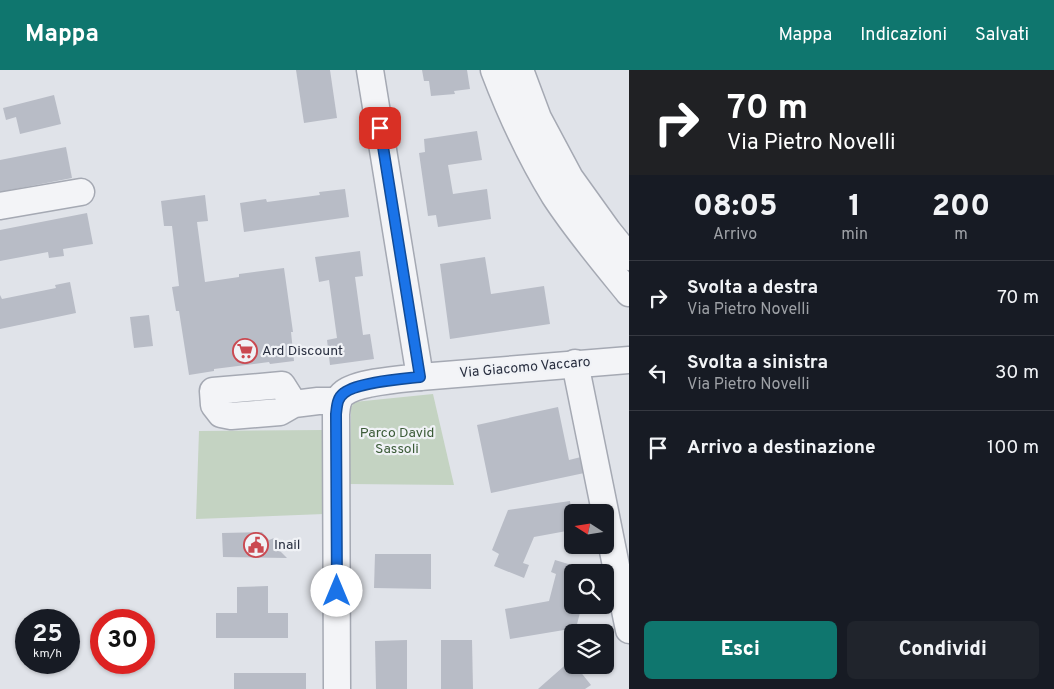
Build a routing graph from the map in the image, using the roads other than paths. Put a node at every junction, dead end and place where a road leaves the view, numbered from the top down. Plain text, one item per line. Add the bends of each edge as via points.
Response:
1 (370, 70) edge
2 (494, 70) edge
3 (520, 70) edge
4 (81, 192) dead end
5 (0, 206) edge
6 (599, 238) junction
7 (629, 256) edge
8 (629, 293) edge
9 (629, 360) edge
10 (575, 363) junction
11 (420, 377) junction
12 (338, 401) junction
13 (294, 404) dead end
14 (629, 630) edge
15 (337, 689) edge

1 - 11 street
2 - 6 street via 509,111 554,194
3 - 6 street via 538,118
4 - 5 street
6 - 7 street
6 - 8 street
9 - 10 street, Via Giacomo Vaccaro
10 - 11 street, Via Giacomo Vaccaro
10 - 14 street
11 - 12 street, Via Giacomo Vaccaro via 359,386 344,393
12 - 13 street
12 - 15 street

